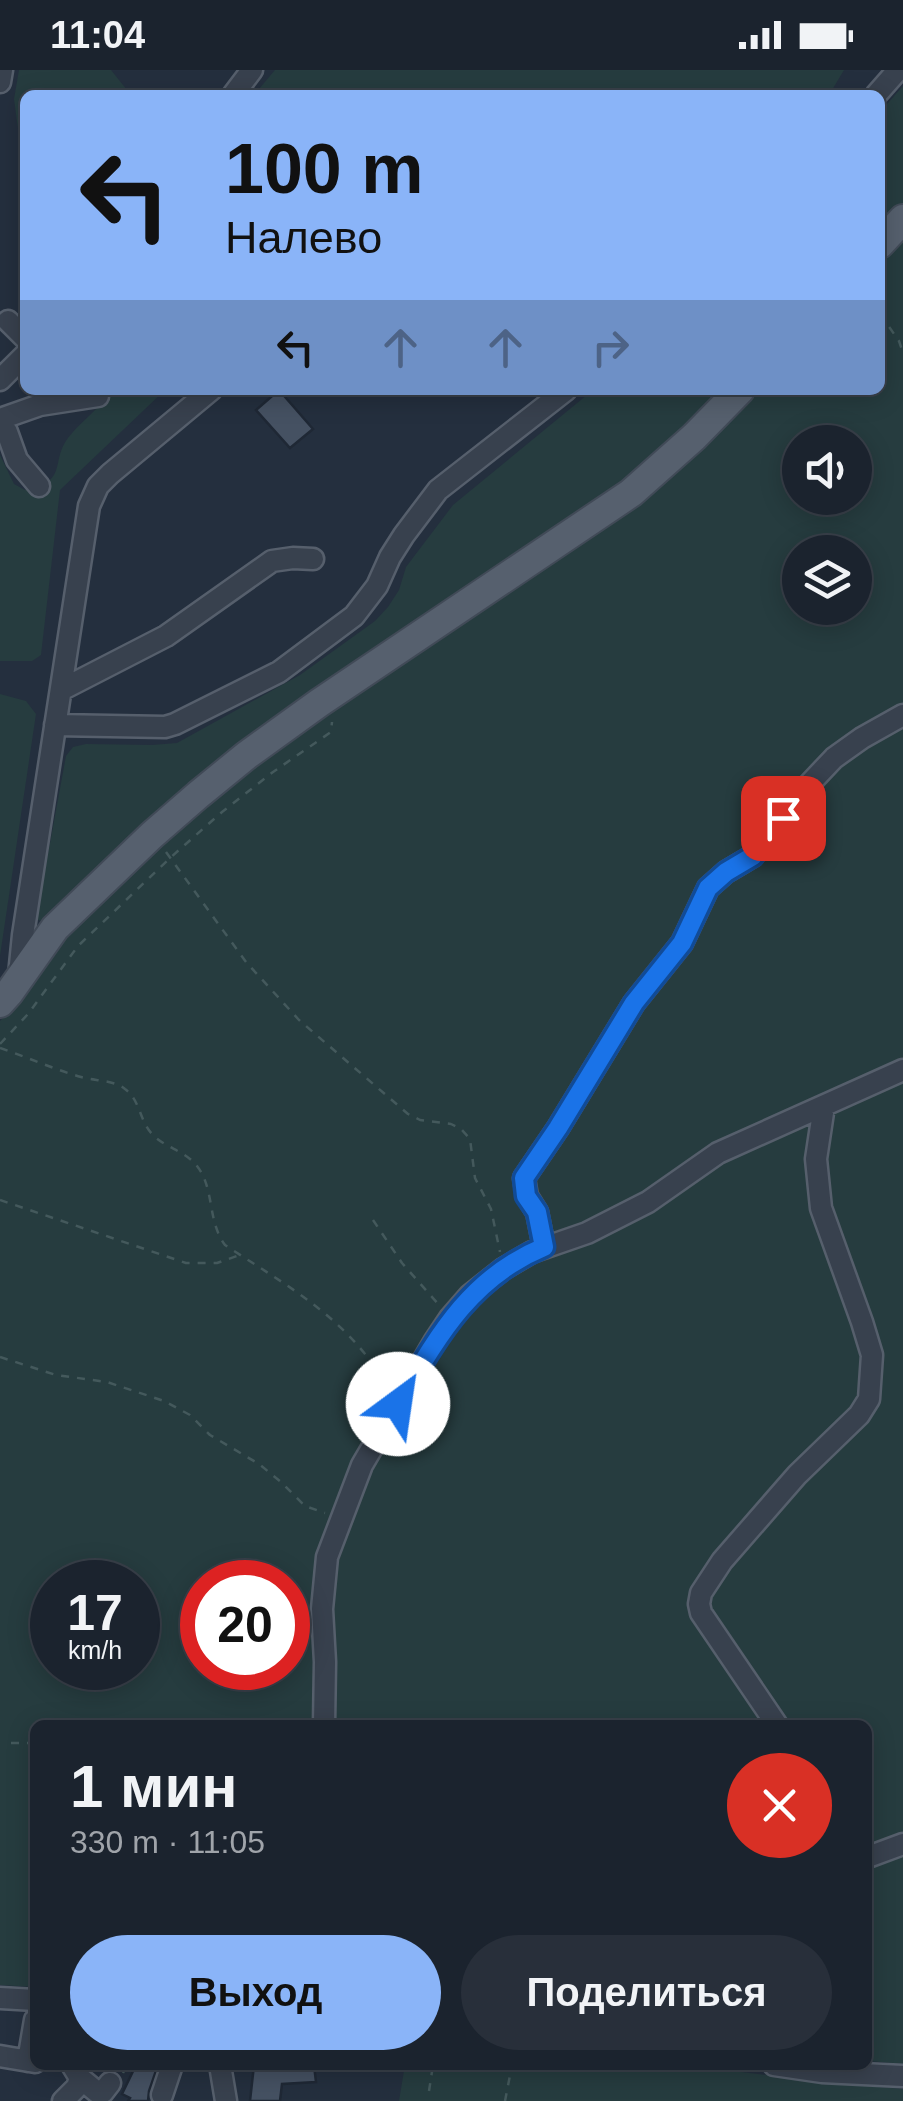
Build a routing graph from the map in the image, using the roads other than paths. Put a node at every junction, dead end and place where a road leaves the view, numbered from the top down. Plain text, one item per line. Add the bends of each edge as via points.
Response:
1 (2, 70) edge
2 (252, 70) edge
3 (898, 70) edge
4 (0, 82) edge
5 (237, 90) edge
6 (880, 90) edge
7 (903, 219) edge
8 (885, 239) edge
9 (8, 322) dead end
10 (20, 333) edge
11 (20, 359) edge
12 (0, 380) edge
13 (205, 395) edge
14 (560, 395) edge
15 (735, 395) edge
16 (98, 396) dead end
17 (0, 421) edge
18 (38, 486) dead end
19 (313, 559) dead end
20 (60, 690) junction
21 (903, 715) edge
22 (55, 725) junction
23 (19, 977) junction
24 (0, 1003) edge
25 (903, 1070) edge
26 (824, 1106) junction
27 (544, 1247) junction
28 (324, 1720) edge
29 (774, 1720) edge
30 (903, 1844) edge
31 (872, 1856) edge
32 (0, 1998) edge
33 (30, 2000) edge
34 (0, 2056) edge
35 (30, 2061) edge
36 (170, 2070) edge
37 (221, 2070) edge
38 (808, 2070) edge
39 (76, 2072) edge
40 (118, 2072) edge
41 (903, 2076) edge
42 (162, 2095) dead end
43 (64, 2101) edge
44 (226, 2101) edge

1 - 4 street
2 - 5 street
3 - 6 street
7 - 8 main road
9 - 10 street
11 - 12 street
13 - 20 street via 94,492
14 - 22 street via 438,490 364,604 279,672 165,727
15 - 23 main road via 631,493 247,755 55,928
16 - 17 street via 40,405
17 - 18 street via 17,460
19 - 20 street via 272,561 166,636
20 - 22 street
21 - 27 street via 834,758 753,856 708,888 682,943 634,1003 524,1178
22 - 23 street
23 - 24 main road
25 - 26 street
26 - 27 street via 718,1154 587,1233
26 - 29 street via 816,1160 821,1208 872,1355 869,1398 722,1561 699,1604
27 - 28 street via 503,1269 450,1318 362,1465 326,1557
30 - 31 street
32 - 33 street
34 - 35 street
36 - 42 street
37 - 44 street
38 - 41 street
39 - 40 street via 96,2092
39 - 43 street via 77,2087

